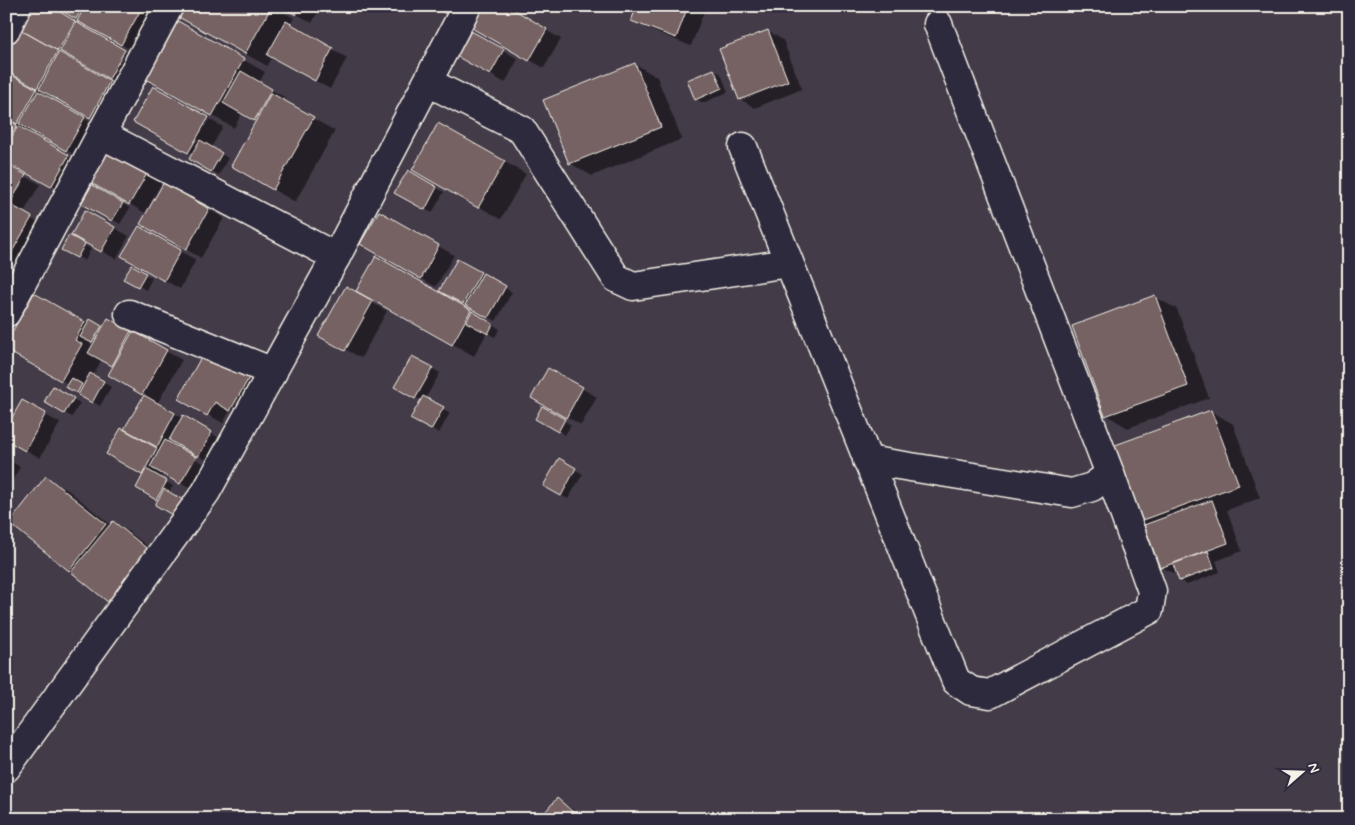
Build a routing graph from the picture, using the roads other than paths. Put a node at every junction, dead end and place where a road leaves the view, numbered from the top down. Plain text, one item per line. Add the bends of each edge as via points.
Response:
1 (17, 6) edge
2 (169, 6) edge
3 (467, 6) edge
4 (938, 24) dead end
5 (6, 29) edge
6 (428, 82) junction
7 (101, 134) junction
8 (743, 148) dead end
9 (336, 257) junction
10 (789, 264) junction
11 (6, 313) edge
12 (130, 314) dead end
13 (273, 372) junction
14 (866, 460) junction
15 (1110, 474) junction
16 (6, 768) edge

1 - 5 street
2 - 7 street
3 - 6 street
4 - 15 street
6 - 9 street
6 - 10 street via 522,130 616,278 633,286
7 - 9 street
7 - 11 street
8 - 10 street
9 - 13 street
10 - 14 street
12 - 13 street
13 - 16 street via 206,492
14 - 15 street via 1072,493 1092,487
14 - 15 street via 956,681 971,691 990,694 1149,610 1152,591

